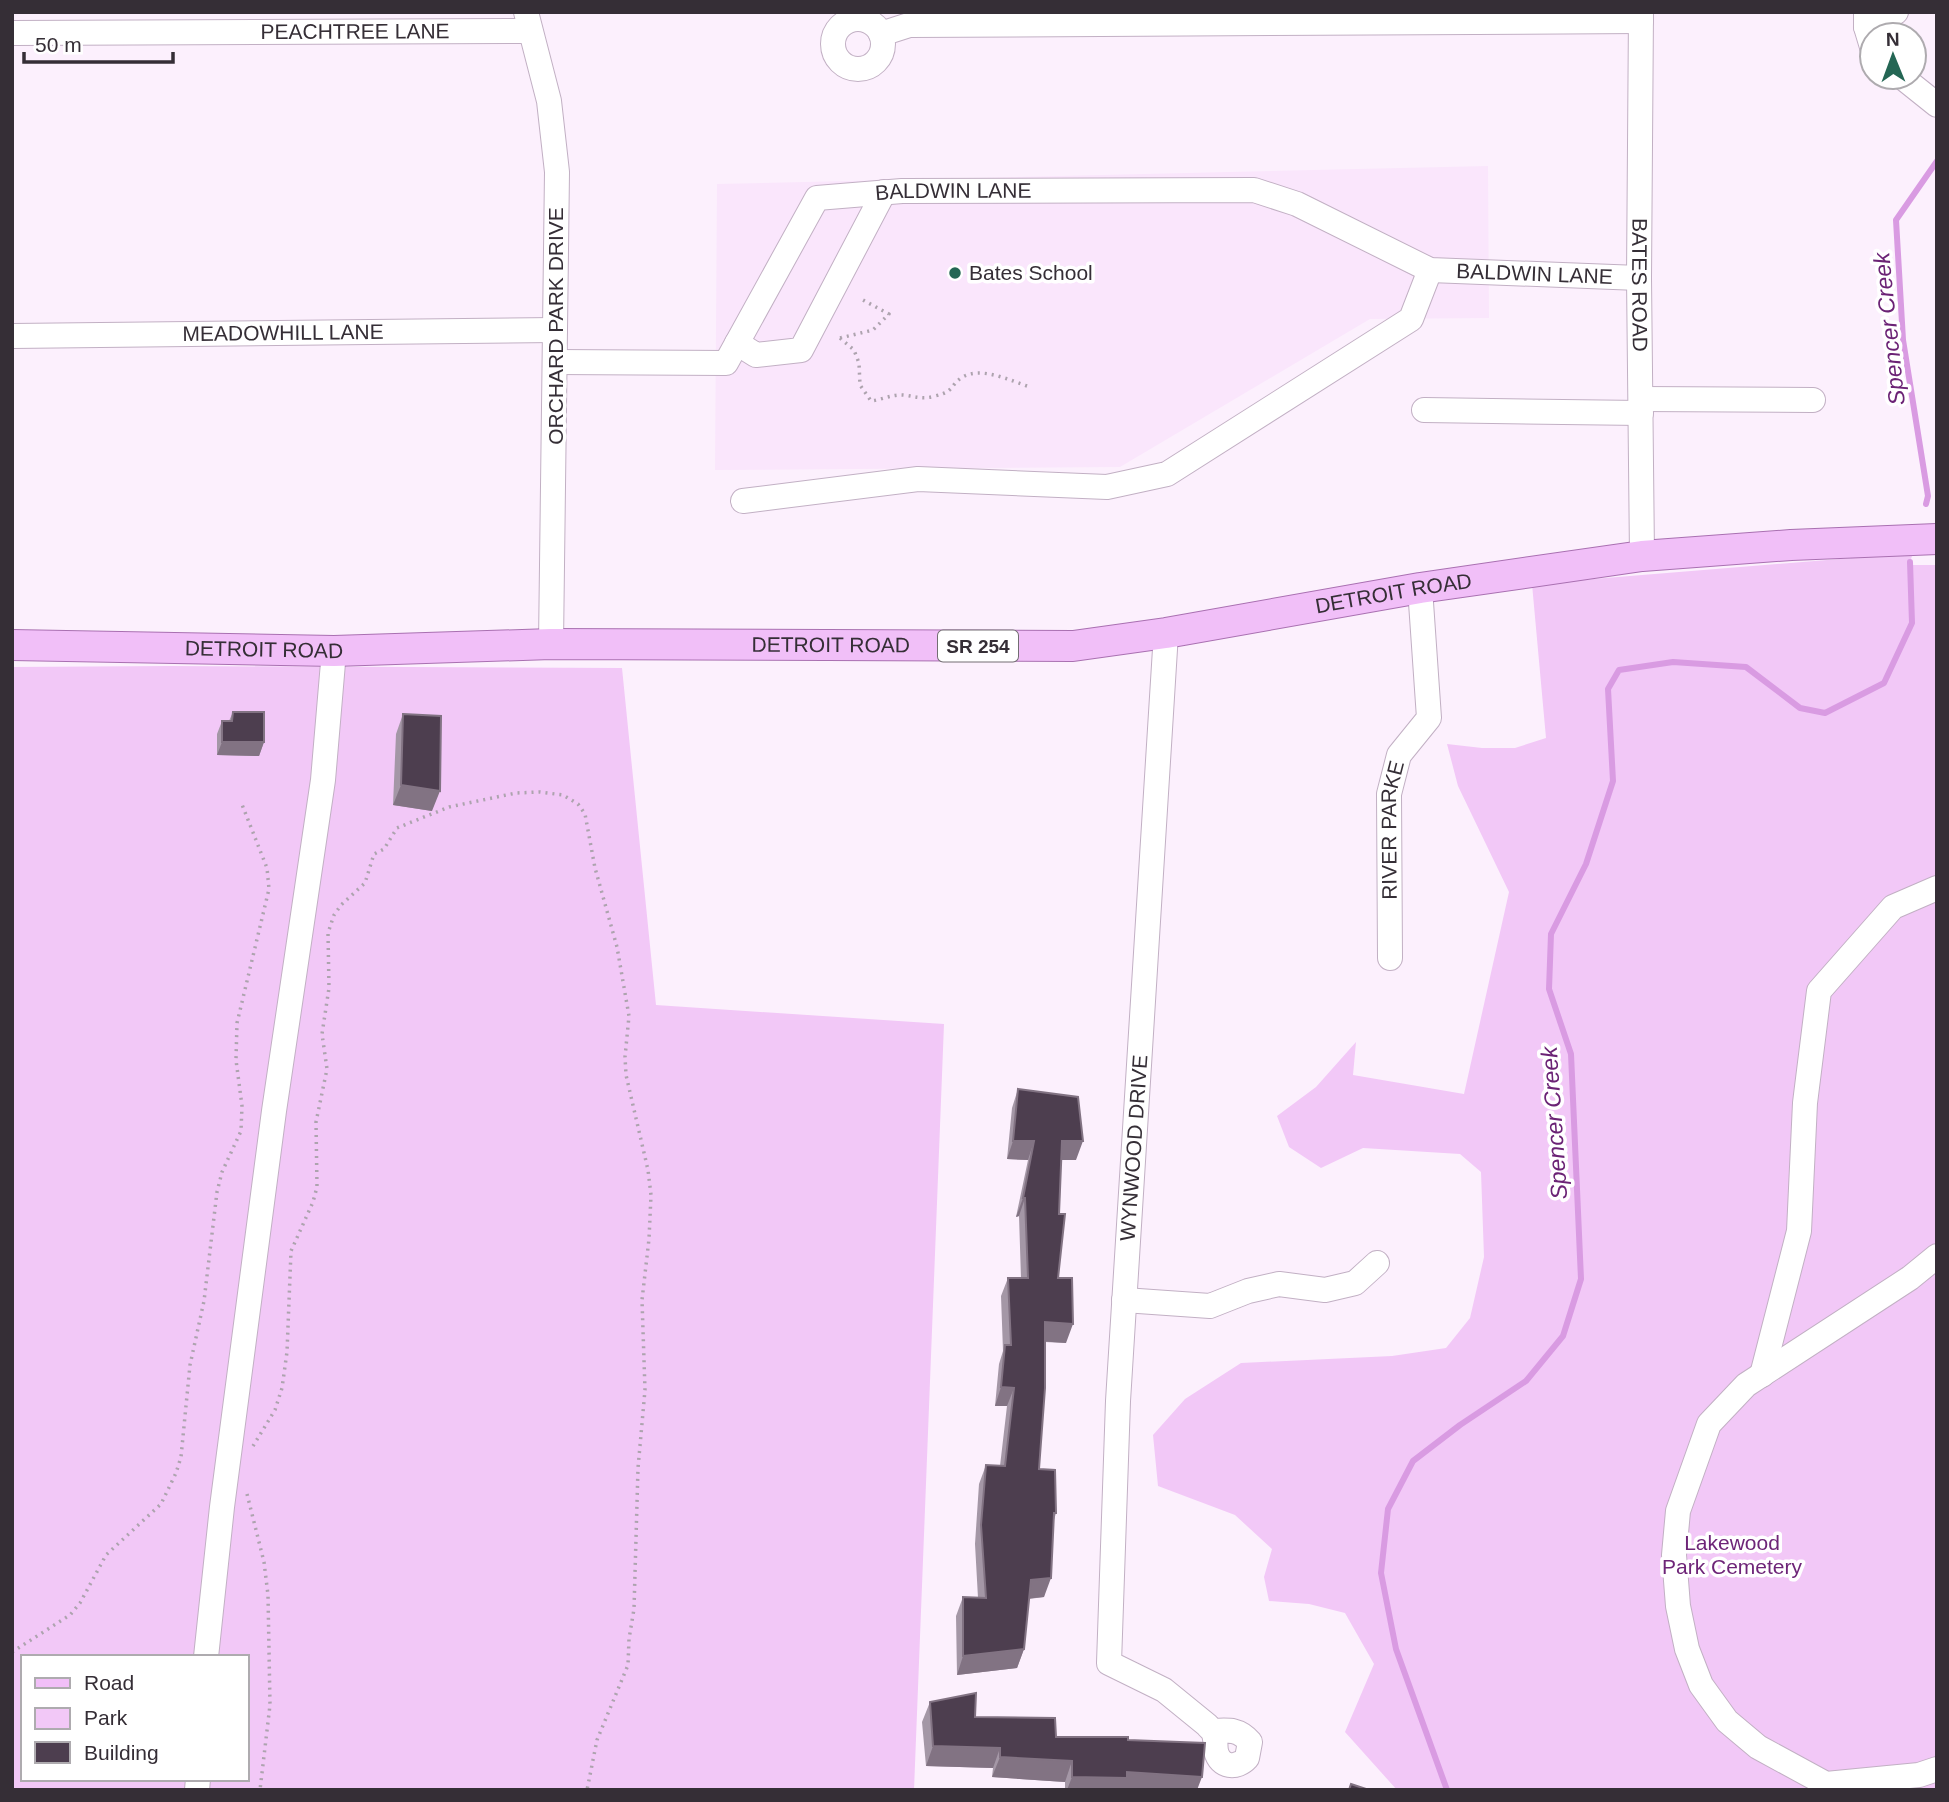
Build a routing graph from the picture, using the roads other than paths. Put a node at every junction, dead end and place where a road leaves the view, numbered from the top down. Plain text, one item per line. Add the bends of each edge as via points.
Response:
1 (1641, 17) edge
2 (528, 21) edge
3 (12, 33) edge
4 (881, 34) dead end
5 (1920, 91) edge
6 (1937, 105) edge
7 (884, 192) junction
8 (1430, 270) junction
9 (1639, 278) junction
10 (555, 330) junction
11 (12, 336) edge
12 (737, 344) junction
13 (556, 362) junction
14 (1813, 400) dead end
15 (1641, 406) junction
16 (1424, 410) dead end
17 (743, 501) dead end
18 (1937, 539) edge
19 (1642, 556) junction
20 (1420, 588) junction
21 (1167, 633) junction
22 (551, 644) junction
23 (12, 645) edge
24 (334, 651) junction
25 (1937, 888) edge
26 (1390, 958) dead end
27 (1937, 1256) edge
28 (1377, 1263) dead end
29 (1124, 1300) junction
30 (1762, 1375) junction
31 (206, 1655) edge
32 (1213, 1731) dead end
33 (1937, 1769) edge

1 - 4 street via 909,25
1 - 9 street, BATES ROAD
2 - 3 street, PEACHTREE LANE
2 - 10 street, ORCHARD PARK DRIVE via 549,101 557,172
5 - 6 street
7 - 8 street, BALDWIN LANE via 1254,190 1297,204
7 - 12 street, BALDWIN LANE via 817,198
7 - 12 street via 801,350 756,355
8 - 9 street, BALDWIN LANE
8 - 17 street, BALDWIN LANE via 1411,319 1167,474 1107,487 918,479
9 - 15 street, BATES ROAD
10 - 11 street, MEADOWHILL LANE
10 - 13 street, ORCHARD PARK DRIVE
12 - 13 street, BALDWIN LANE via 726,363
13 - 22 street, ORCHARD PARK DRIVE
14 - 15 street
15 - 16 street
15 - 19 street, BATES ROAD
18 - 19 main road, DETROIT ROAD / SR 254
19 - 20 main road, DETROIT ROAD / SR 254
20 - 21 main road, DETROIT ROAD / SR 254
20 - 26 street, RIVER PARKE via 1429,718 1399,755 1389,794
21 - 22 main road, DETROIT ROAD / SR 254 via 1073,646
21 - 29 street, WYNWOOD DRIVE
22 - 24 main road, DETROIT ROAD / SR 254
23 - 24 main road, DETROIT ROAD / SR 254
24 - 31 street via 323,780 263,1193
25 - 30 street via 1893,907 1819,991 1805,1103 1799,1231
27 - 30 street
28 - 29 street via 1355,1283 1325,1290 1279,1284 1210,1306
29 - 32 street, WYNWOOD DRIVE via 1109,1663 1164,1690
30 - 33 street via 1746,1385 1709,1424 1678,1511 1674,1555 1678,1606 1701,1685 1727,1721 1758,1747 1826,1784 1919,1775

